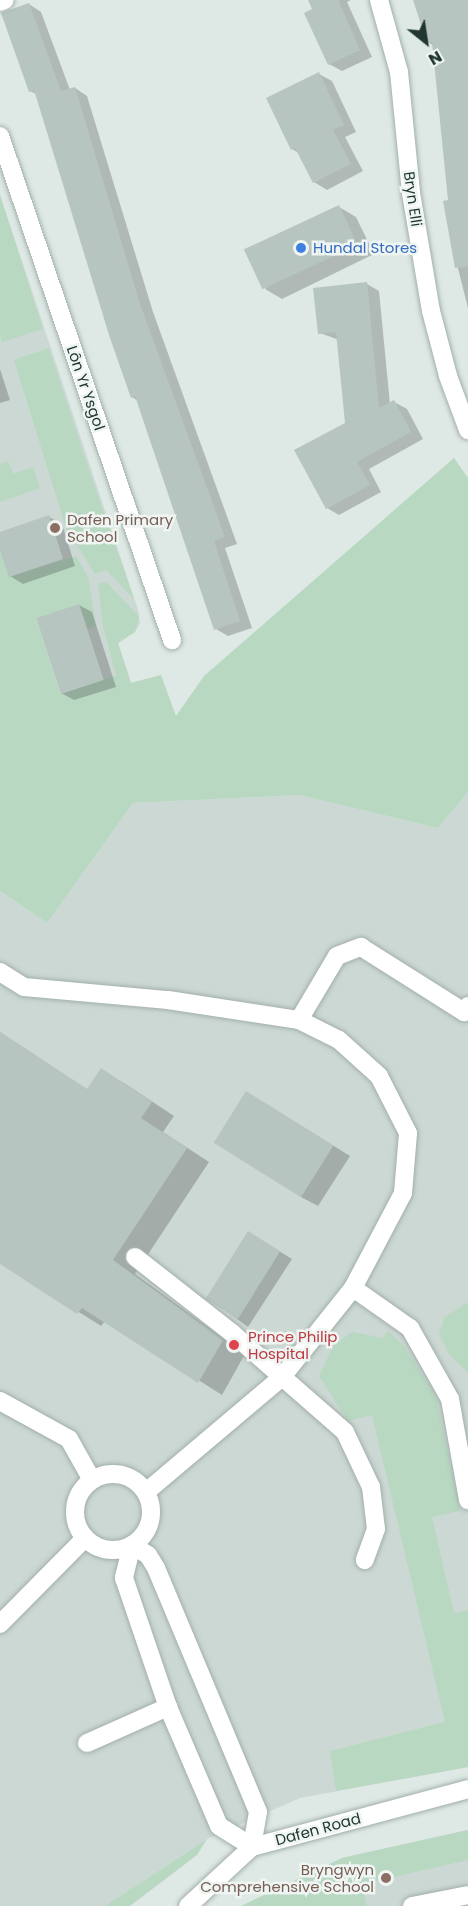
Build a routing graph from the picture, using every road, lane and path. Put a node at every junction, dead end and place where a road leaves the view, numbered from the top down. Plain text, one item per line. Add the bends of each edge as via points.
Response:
1 (5, 0) edge
2 (379, 0) edge
3 (0, 2) edge
4 (0, 136) edge
5 (468, 430) edge
6 (172, 640) dead end
7 (0, 972) edge
8 (468, 1006) edge
9 (298, 1020) junction
10 (135, 1257) dead end
11 (354, 1288) junction
12 (282, 1377) junction
13 (0, 1401) edge
14 (92, 1480) junction
15 (146, 1492) junction
16 (468, 1500) edge
17 (85, 1538) junction
18 (132, 1545) junction
19 (365, 1560) dead end
20 (0, 1624) edge
21 (168, 1707) junction
22 (87, 1743) dead end
23 (468, 1789) edge
24 (252, 1847) junction
25 (468, 1894) edge
26 (189, 1906) edge
27 (412, 1906) edge

1 - 3 street
2 - 5 street, Bryn Elli via 399,72 411,193 431,311 448,376
4 - 6 street, Lôn Yr Ysgol
7 - 9 street via 24,987 168,1000
8 - 9 street via 464,1012 362,946 337,956
9 - 11 street via 339,1040 379,1076 408,1133 403,1193
10 - 12 street
11 - 12 street
11 - 16 street via 410,1328 450,1399
12 - 15 street
12 - 19 street via 345,1432 366,1478 375,1529
13 - 14 street via 69,1440
14 - 15 street via 104,1475 128,1476
14 - 17 street via 77,1501 75,1514
15 - 18 street via 152,1516 142,1538
17 - 18 street via 107,1550
17 - 20 street
18 - 21 street via 124,1578
18 - 24 street via 148,1555 156,1568 258,1812
21 - 22 street
21 - 24 street via 219,1826
23 - 24 street, Dafen Road
24 - 26 street, Dafen Road
25 - 27 street

